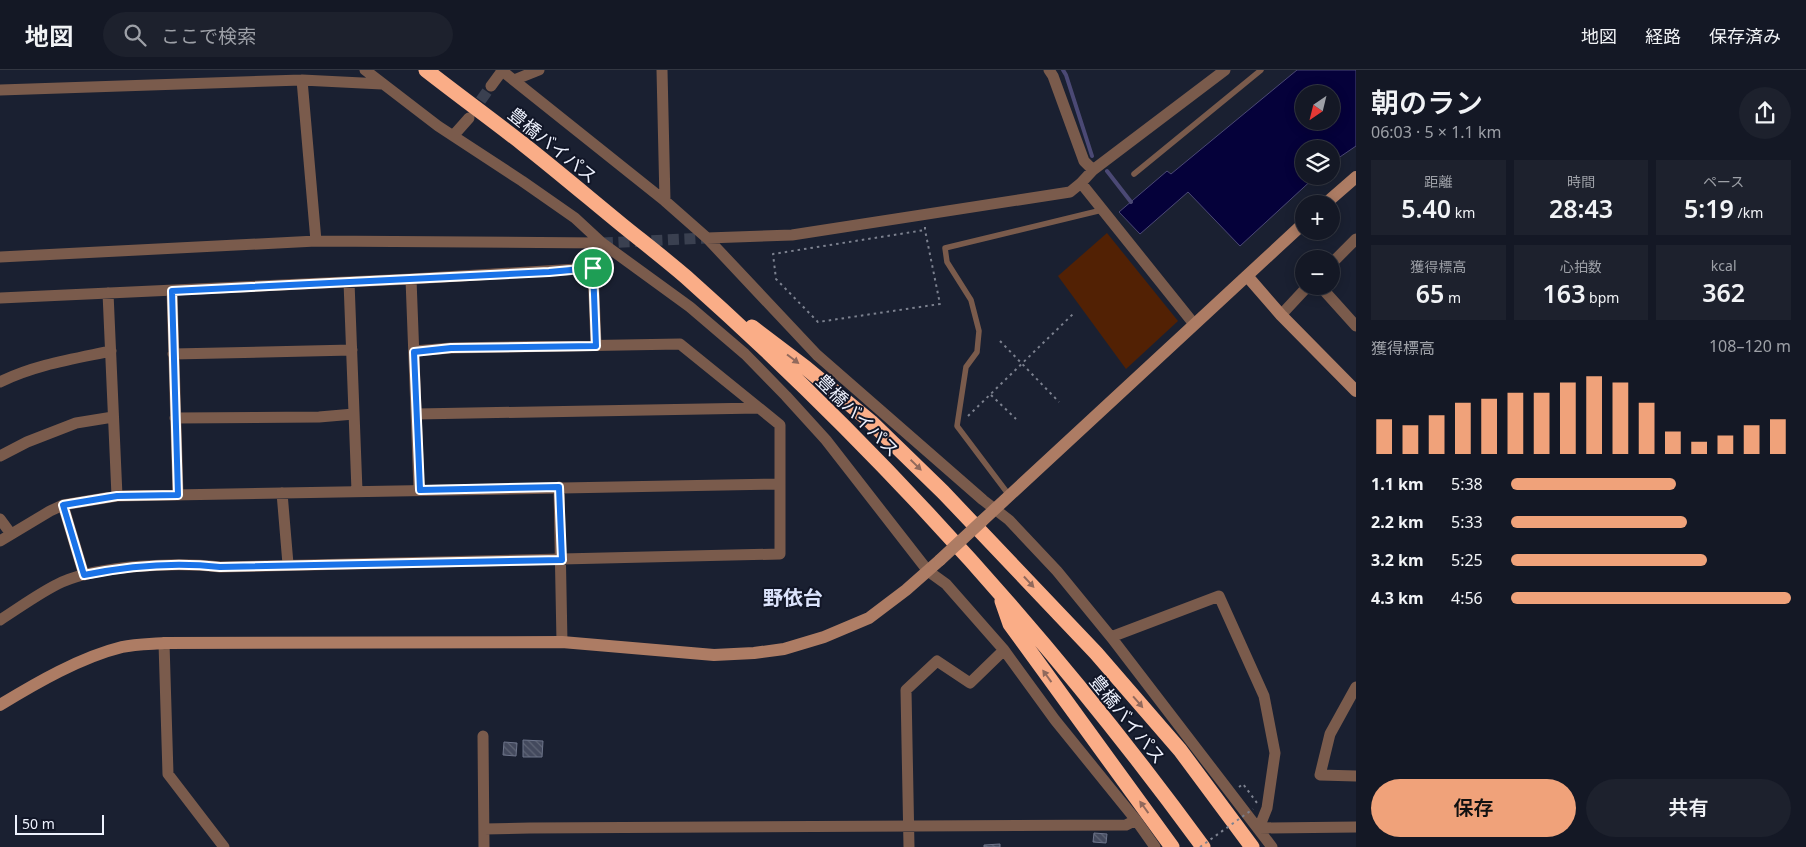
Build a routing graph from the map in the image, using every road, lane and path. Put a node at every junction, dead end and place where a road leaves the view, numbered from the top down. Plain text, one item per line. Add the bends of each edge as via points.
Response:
1 (501, 70) edge
2 (539, 70) edge
3 (662, 70) edge
4 (1049, 70) edge
5 (1262, 70) edge
6 (428, 71) edge
7 (1219, 72) edge
8 (374, 77) edge
9 (302, 80) junction
10 (514, 80) junction
11 (491, 86) tunnel mouth
12 (0, 90) edge
13 (469, 118) tunnel mouth
14 (453, 136) junction
15 (1093, 170) junction
16 (1134, 174) dead end
17 (1356, 178) edge
18 (1082, 183) junction
19 (1336, 195) edge
20 (665, 201) junction
21 (1102, 210) junction
22 (922, 214) junction
23 (925, 230) junction
24 (1295, 232) edge
25 (707, 238) junction
26 (1356, 240) edge
27 (316, 241) junction
28 (602, 243) junction
29 (1340, 255) edge
30 (0, 257) edge
31 (685, 276) junction
32 (1248, 277) junction
33 (411, 279) junction
34 (349, 282) junction
35 (172, 291) junction
36 (108, 293) junction
37 (1300, 295) edge
38 (1328, 295) edge
39 (0, 298) edge
40 (1074, 313) dead end
41 (1281, 315) junction
42 (1194, 324) junction
43 (1356, 326) edge
44 (1000, 341) dead end
45 (596, 346) junction
46 (352, 350) junction
47 (110, 351) junction
48 (414, 352) junction
49 (173, 354) junction
50 (1022, 364) junction
51 (0, 382) edge
52 (1356, 391) edge
53 (990, 394) junction
54 (1059, 402) dead end
55 (759, 408) junction
56 (354, 414) junction
57 (417, 414) junction
58 (113, 416) junction
59 (175, 418) junction
60 (1016, 419) dead end
61 (958, 426) junction
62 (0, 456) edge
63 (780, 484) junction
64 (559, 487) junction
65 (420, 490) junction
66 (356, 491) junction
67 (282, 493) junction
68 (1009, 494) junction
69 (178, 495) junction
70 (117, 496) junction
71 (63, 505) junction
72 (994, 509) junction
73 (0, 519) edge
74 (11, 534) junction
75 (0, 541) edge
76 (562, 560) junction
77 (288, 564) junction
78 (928, 571) junction
79 (84, 575) junction
80 (999, 592) junction
81 (0, 620) edge
82 (1111, 637) junction
83 (562, 642) junction
84 (164, 643) junction
85 (1004, 650) junction
86 (1355, 692) edge
87 (0, 705) edge
88 (484, 736) dead end
89 (1356, 776) edge
90 (1253, 809) dead end
91 (1136, 820) junction
92 (909, 825) junction
93 (1356, 827) edge
94 (1259, 828) junction
95 (484, 829) junction
96 (224, 847) edge
97 (484, 847) edge
98 (909, 847) edge
99 (1155, 847) edge
100 (1172, 847) edge
101 (1201, 847) edge
102 (1252, 847) edge
103 (1272, 847) edge

1 - 10 street
1 - 11 street
2 - 10 street
3 - 20 street
4 - 15 street via 1084,161
5 - 16 lane
6 - 31 highway, 豊橋バイパス via 525,145
7 - 15 street
8 - 9 street
8 - 14 street
9 - 12 street
9 - 27 street
10 - 20 street
13 - 14 street
14 - 28 street via 575,218
15 - 18 street
17 - 19 street
18 - 21 street
18 - 22 street via 1070,192
20 - 25 street
21 - 42 street
21 - 61 lane via 945,248 947,262 971,300 979,331 977,352 966,367
22 - 23 path
22 - 25 street via 792,235
23 - 23 path via 940,304 818,322 776,279 773,254
24 - 32 street
25 - 72 street via 817,355
26 - 29 street
27 - 28 street
27 - 30 street
28 - 78 street via 690,307 745,354 826,440
31 - 80 highway, 豊橋バイパス via 903,486
31 -> 102 highway via 871,422 944,492 1096,653 1180,750
32 - 41 street
32 - 42 street
33 - 34 street
33 - 45 street via 593,268
33 - 48 street
34 - 35 street
34 - 46 street
35 - 36 street
35 - 49 street
36 - 39 street
36 - 47 street
37 - 41 street
38 - 43 street
40 - 50 path
41 - 52 street
42 - 68 street
44 - 50 path
45 - 48 street via 451,348
45 - 55 street via 680,344
46 - 49 street
46 - 56 street
47 - 51 street via 62,361
47 - 58 street
48 - 57 street
49 - 59 street
50 - 53 path
50 - 54 path
53 - 60 path
53 - 61 path
55 - 57 street
55 - 63 street via 780,424
56 - 59 street
56 - 66 street
57 - 65 street
58 - 62 street via 76,423
58 - 70 street
59 - 69 street
61 - 68 lane
63 - 64 street
63 - 76 street via 780,554
64 - 65 street
64 - 76 street
65 - 66 street
66 - 67 street
67 - 69 street
67 - 77 street
68 - 72 street
69 - 70 street
70 - 71 street
71 - 74 street
71 - 79 street
72 - 78 street, bridge
72 - 82 street via 1009,520 1057,571
73 - 74 street
74 - 75 street
76 - 77 street
76 - 83 street
77 - 79 street via 117,568
78 - 83 street via 869,618 784,649 714,655
78 - 85 street via 946,584
79 - 81 street via 62,582
100 -> 80 highway via 1010,624
80 - 101 highway, 豊橋バイパス via 1080,688
82 - 94 street
82 - 94 street via 1219,596 1264,696 1274,753 1267,808
83 - 84 street
84 - 87 street via 122,647 74,664
84 - 96 street via 168,774
85 - 91 street via 1055,720
85 - 92 street via 970,683 937,661 906,690
86 - 89 street via 1330,734 1320,775
88 - 95 street
90 - 101 path, bridge
91 - 92 street via 1126,825
91 - 99 street
92 - 95 street
92 - 98 street
93 - 94 street
94 - 103 street
95 - 97 street

